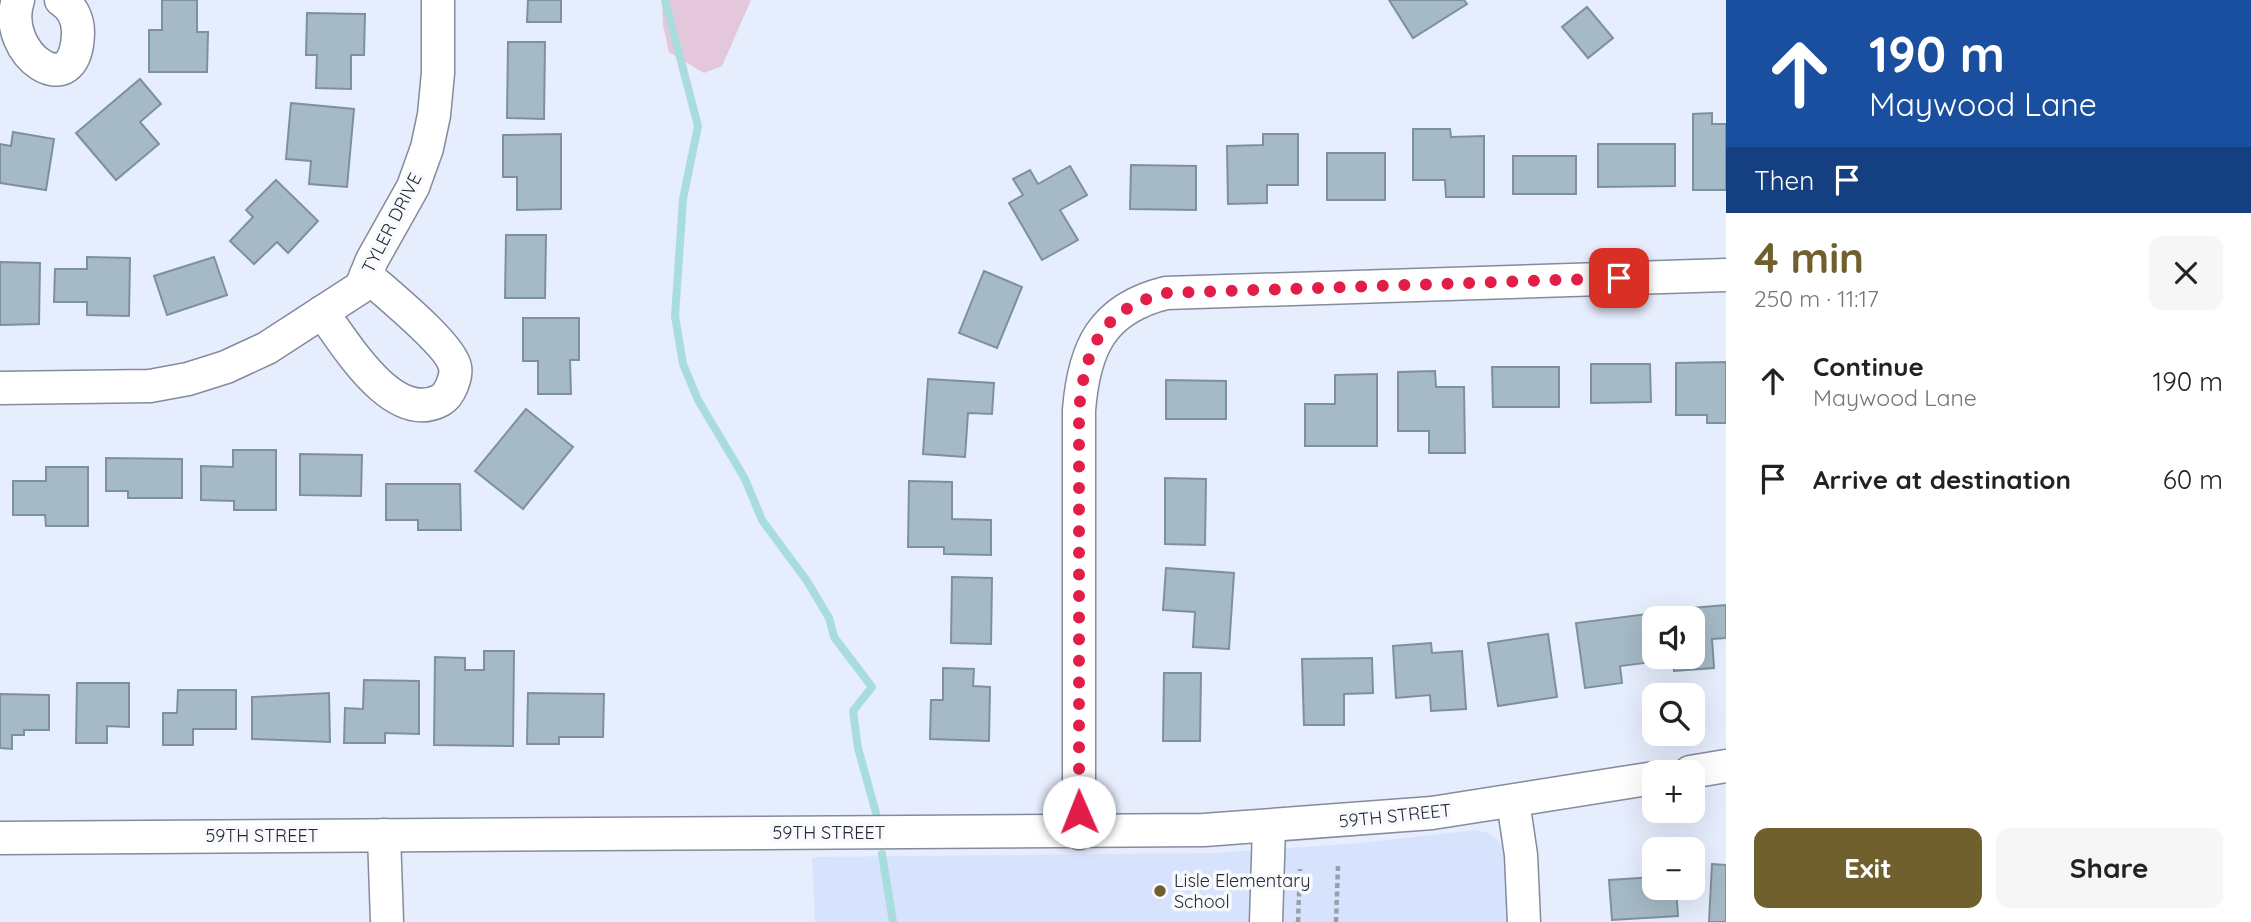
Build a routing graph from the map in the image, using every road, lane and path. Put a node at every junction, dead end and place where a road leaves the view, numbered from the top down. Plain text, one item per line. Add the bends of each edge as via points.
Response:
1 (61, 0) edge
2 (438, 0) edge
3 (10, 2) edge
4 (366, 275) junction
5 (1726, 275) edge
6 (327, 309) junction
7 (0, 388) edge
8 (1726, 765) edge
9 (1705, 769) edge
10 (1642, 780) edge
11 (1513, 801) junction
12 (1269, 827) junction
13 (1079, 833) junction
14 (384, 835) junction
15 (0, 838) edge
16 (1338, 866) dead end
17 (1300, 869) dead end
18 (387, 922) edge
19 (1266, 922) edge
20 (1298, 922) edge
21 (1336, 922) edge
22 (1524, 922) edge

1 - 3 street via 74,15 78,39 66,61 42,71 17,64 8,55 1,31
2 - 4 street, TYLER DRIVE via 437,87 427,148 413,187
4 - 6 street, TYLER DRIVE via 361,287
4 - 6 street via 444,347 455,366 446,398 431,405 387,393 370,376
5 - 13 street via 1166,293 1118,314 1093,344 1085,363 1079,410
6 - 7 street, TYLER DRIVE via 267,348 188,379 150,386
8 - 9 street
10 - 11 street, 59TH STREET
11 - 12 street, 59TH STREET
11 - 22 street
12 - 13 street, 59TH STREET
12 - 19 street
13 - 14 street, 59TH STREET
14 - 15 street, 59TH STREET
14 - 18 street
16 - 21 path
17 - 20 path

